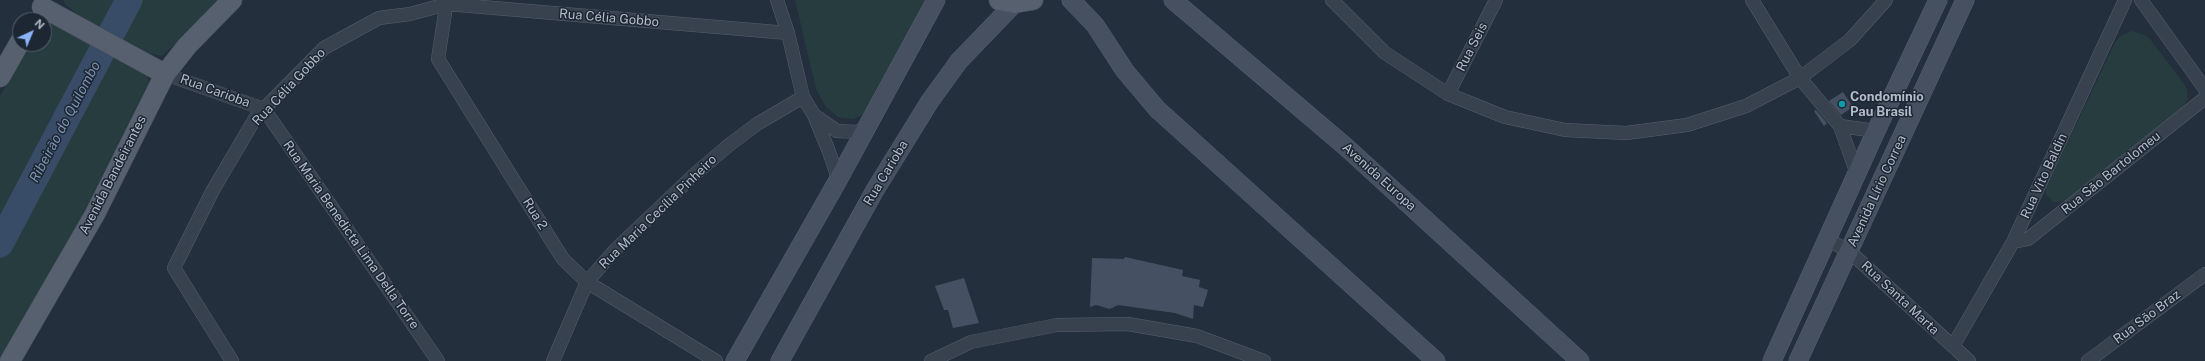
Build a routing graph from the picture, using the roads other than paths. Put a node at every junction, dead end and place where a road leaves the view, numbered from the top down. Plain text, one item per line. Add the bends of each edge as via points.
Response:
1 (232, 0) edge
2 (777, 0) edge
3 (936, 0) edge
4 (1071, 0) edge
5 (1173, 0) edge
6 (1332, 0) edge
7 (1496, 0) edge
8 (1752, 0) edge
9 (1886, 0) edge
10 (1938, 0) edge
11 (1965, 0) edge
12 (2125, 0) edge
13 (2141, 0) edge
14 (1016, 1) edge
15 (447, 2) edge
16 (41, 9) edge
17 (788, 33) junction
18 (14, 52) edge
19 (165, 74) junction
20 (0, 77) edge
21 (1800, 78) junction
22 (2205, 89) edge
23 (1448, 94) junction
24 (803, 97) junction
25 (2205, 98) edge
26 (264, 109) junction
27 (814, 114) junction
28 (1840, 126) junction
29 (866, 128) junction
30 (1876, 131) junction
31 (1857, 174) junction
32 (837, 182) junction
33 (1828, 240) junction
34 (2013, 242) junction
35 (1849, 250) junction
36 (2205, 274) edge
37 (587, 282) junction
38 (1953, 346) junction
39 (10, 361) edge
40 (232, 361) edge
41 (438, 361) edge
42 (553, 361) edge
43 (716, 361) edge
44 (735, 361) edge
45 (780, 361) edge
46 (931, 361) edge
47 (1264, 361) edge
48 (1436, 361) edge
49 (1580, 361) edge
50 (1772, 361) edge
51 (1798, 361) edge
52 (1969, 361) edge
53 (2088, 361) edge

1 - 19 main road, Avenida Bandeirantes via 187,46
2 - 17 street
3 - 29 main road
4 - 48 main road via 1094,25 1125,71 1157,109
5 - 49 main road, Avenida Europa via 1346,147
6 - 23 street via 1385,53
7 - 23 street, Rua Seis
8 - 21 street
9 - 21 street via 1850,40
10 - 30 main road, Avenida Lírio Correa
11 - 35 main road, Avenida Lírio Correa
12 - 34 street, Rua Vito Baldin
13 - 22 street
14 - 45 main road, Rua Carioba via 959,62 930,101 875,190
15 - 17 street, Rua Célia Gobbo
15 - 26 street, Rua Célia Gobbo via 410,14 379,18 324,48
15 - 37 street, Rua 2 via 438,59 563,259
16 - 19 main road
17 - 24 street
18 - 20 main road
19 - 26 street, Rua Carioba
19 - 39 main road, Avenida Bandeirantes via 95,214
21 - 23 street via 1746,106 1687,125 1626,133 1565,130 1527,122 1505,117
21 - 28 street
24 - 27 street
24 - 37 street, Rua Maria Cecília Pinheiro via 757,124 695,174 615,250
25 - 34 street, Rua São Bartolomeu via 2028,239
26 - 40 street, Rua Célia Gobbo via 256,117 213,190 174,268
26 - 41 street, Rua Maria Benedicta Lima Della Torre
27 - 29 street via 837,131 858,132
27 - 32 street via 836,172
28 - 30 street
28 - 31 street
29 - 32 main road
30 - 31 main road, Avenida Lírio Correa
31 - 33 main road, Avenida Lírio Correa
32 - 44 main road
33 - 35 street, Rua Santa Marta
33 - 50 main road, Avenida Lírio Correa
34 - 38 street, Rua Vito Baldin
35 - 38 street, Rua Santa Marta
35 - 51 main road, Avenida Lírio Correa
36 - 53 street, Rua São Braz
37 - 42 street, Rua Maria Cecília Pinheiro
37 - 43 street, Rua 2
38 - 52 street, Rua Santa Marta
46 - 47 street via 971,342 1057,325 1128,324 1197,336

